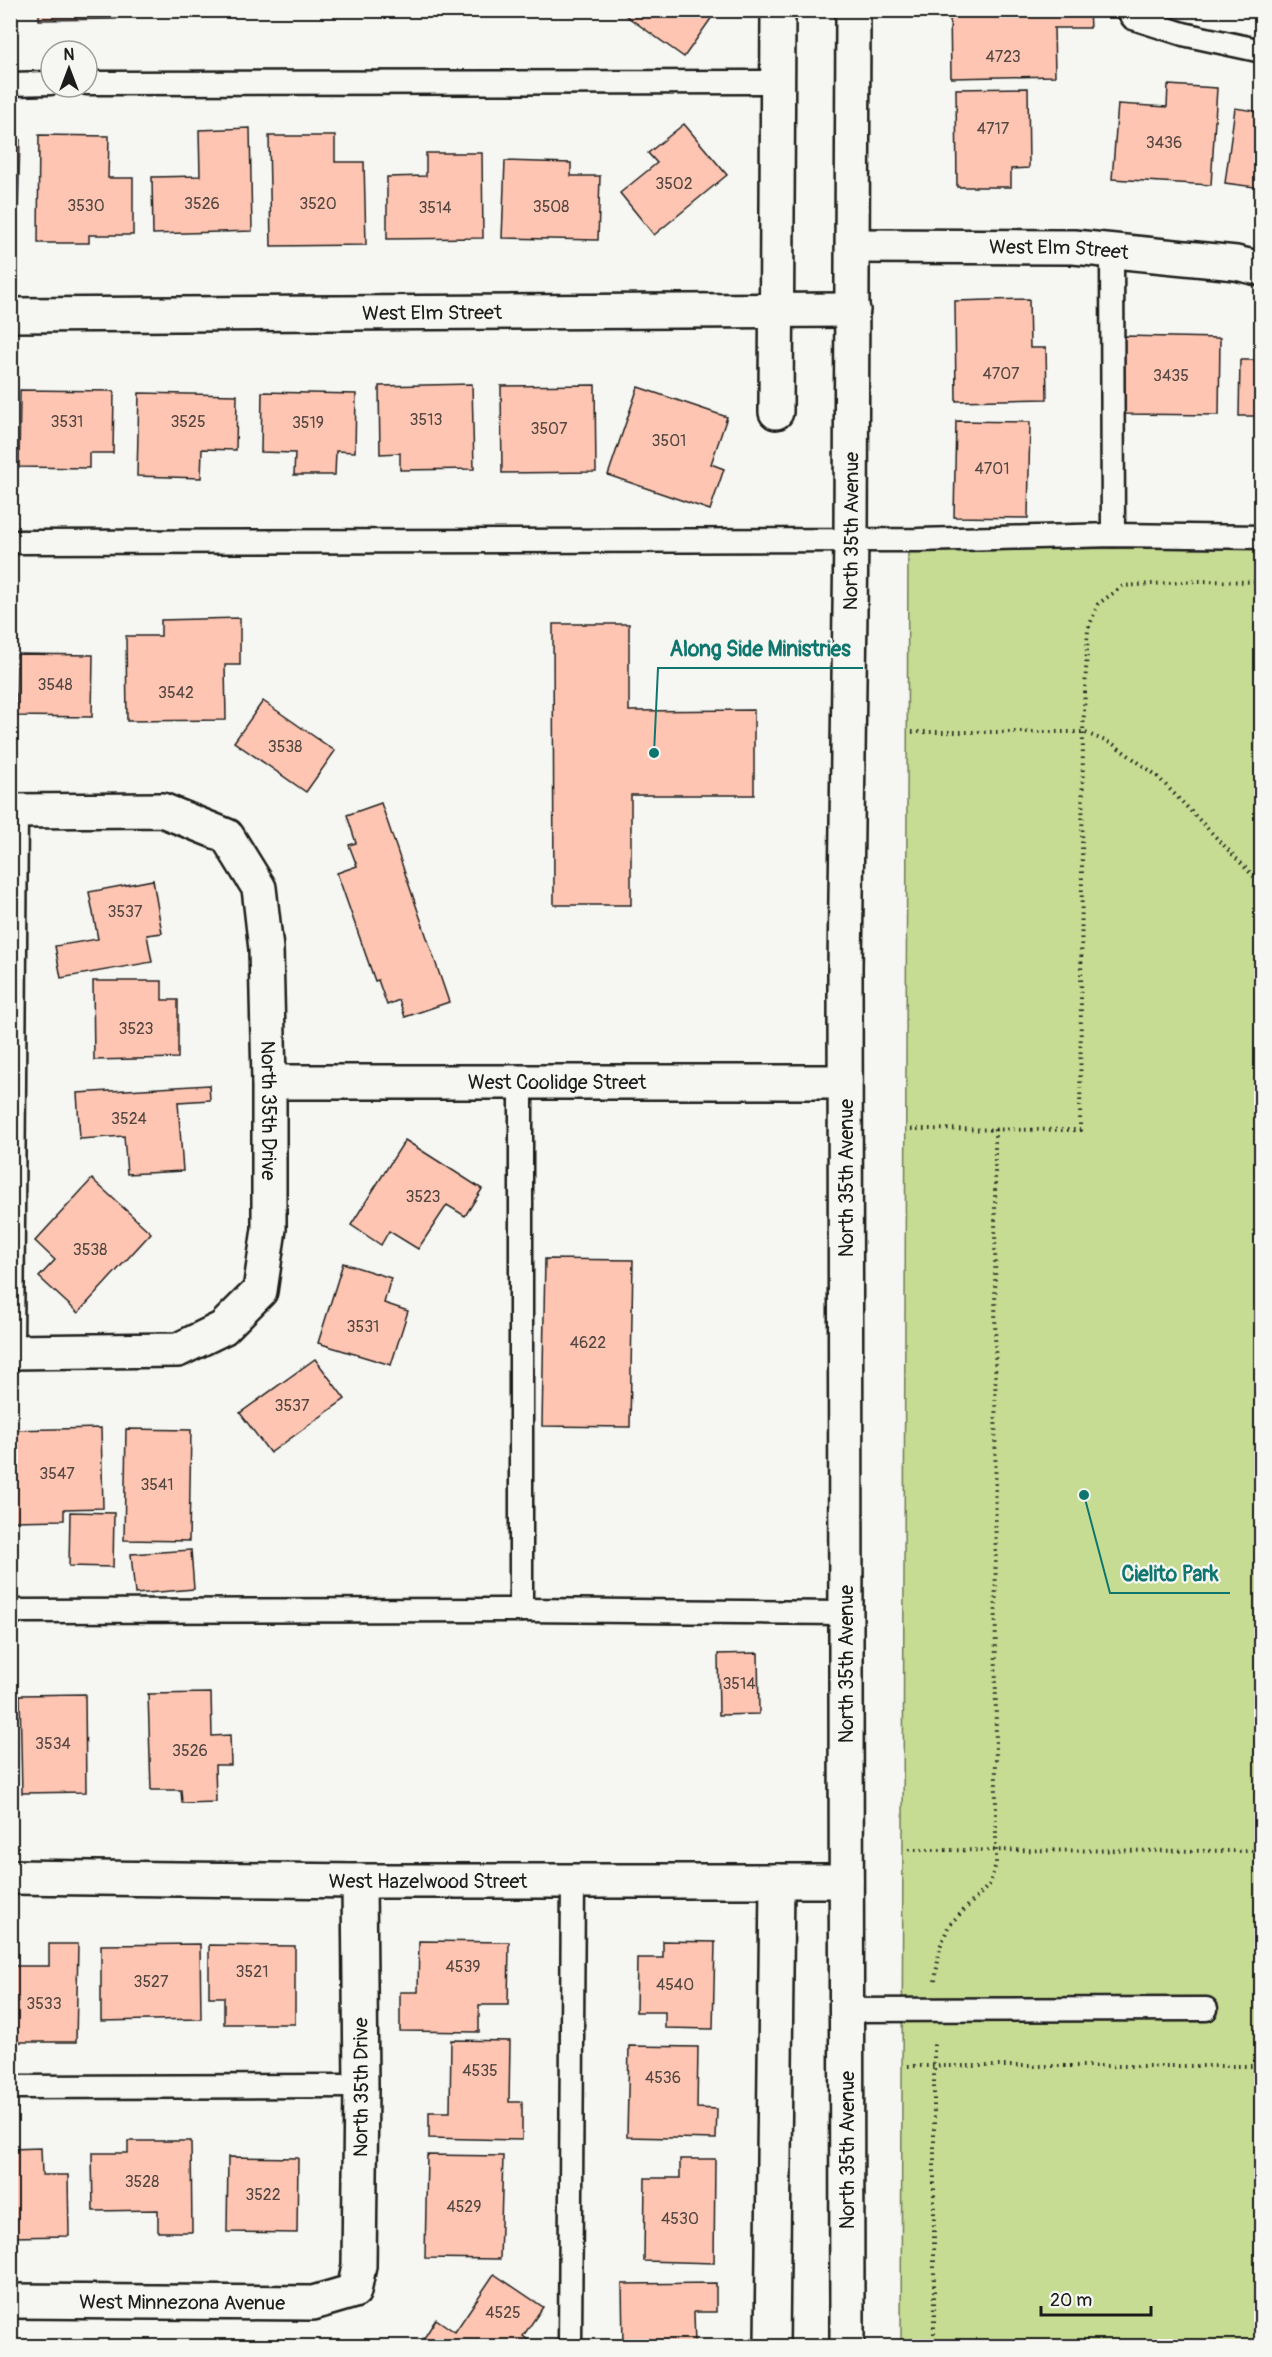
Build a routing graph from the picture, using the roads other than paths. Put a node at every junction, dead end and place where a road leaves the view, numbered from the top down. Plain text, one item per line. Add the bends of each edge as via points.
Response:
1 (778, 10) edge
2 (853, 10) edge
3 (1128, 10) edge
4 (1262, 51) edge
5 (777, 82) junction
6 (39, 83) edge
7 (99, 83) edge
8 (10, 84) edge
9 (854, 246) junction
10 (1112, 250) junction
11 (1262, 269) edge
12 (776, 310) junction
13 (853, 310) junction
14 (10, 315) edge
15 (776, 412) dead end
16 (1113, 535) junction
17 (1262, 537) edge
18 (851, 538) junction
19 (10, 542) edge
20 (13, 811) edge
21 (12, 1080) edge
22 (269, 1082) junction
23 (521, 1082) junction
24 (845, 1082) junction
25 (11, 1352) edge
26 (521, 1610) junction
27 (10, 1611) edge
28 (846, 1613) junction
29 (10, 1877) edge
30 (573, 1879) junction
31 (359, 1881) junction
32 (777, 1881) junction
33 (846, 1881) junction
34 (1206, 2009) dead end
35 (846, 2010) junction
36 (361, 2086) junction
37 (10, 2087) edge
38 (354, 2291) joint
39 (10, 2301) edge
40 (570, 2346) edge
41 (772, 2346) edge
42 (847, 2346) edge

1 - 5 street
2 - 9 street, North 35th Avenue
3 - 4 lane via 1133,18 1183,34
5 - 7 lane
5 - 12 street
6 - 8 lane
9 - 10 street, West Elm Street
9 - 13 street, North 35th Avenue
10 - 11 street, West Elm Street
10 - 16 lane
12 - 13 street, West Elm Street
12 - 14 street, West Elm Street
12 - 15 street
13 - 18 street, North 35th Avenue
16 - 17 lane
16 - 18 lane
18 - 19 lane
18 - 24 street, North 35th Avenue
20 - 21 lane
20 - 22 street, North 35th Drive via 162,810 227,836 259,888 266,949
21 - 25 lane
22 - 23 street, West Coolidge Street
22 - 25 street, North 35th Drive via 269,1229 260,1291 223,1328 178,1350
23 - 24 street, West Coolidge Street
23 - 26 lane
24 - 28 street, North 35th Avenue
26 - 27 lane
26 - 28 lane
28 - 33 street, North 35th Avenue
29 - 31 street, West Hazelwood Street
30 - 31 street, West Hazelwood Street
30 - 32 street, West Hazelwood Street
30 - 40 lane
31 - 36 street, North 35th Drive
32 - 33 street, West Hazelwood Street
32 - 41 street
33 - 35 street, North 35th Avenue
34 - 35 lane
35 - 42 street, North 35th Avenue
36 - 37 lane
36 - 38 street, North 35th Drive via 359,2266
38 - 39 street, West Minnezona Avenue via 313,2303

